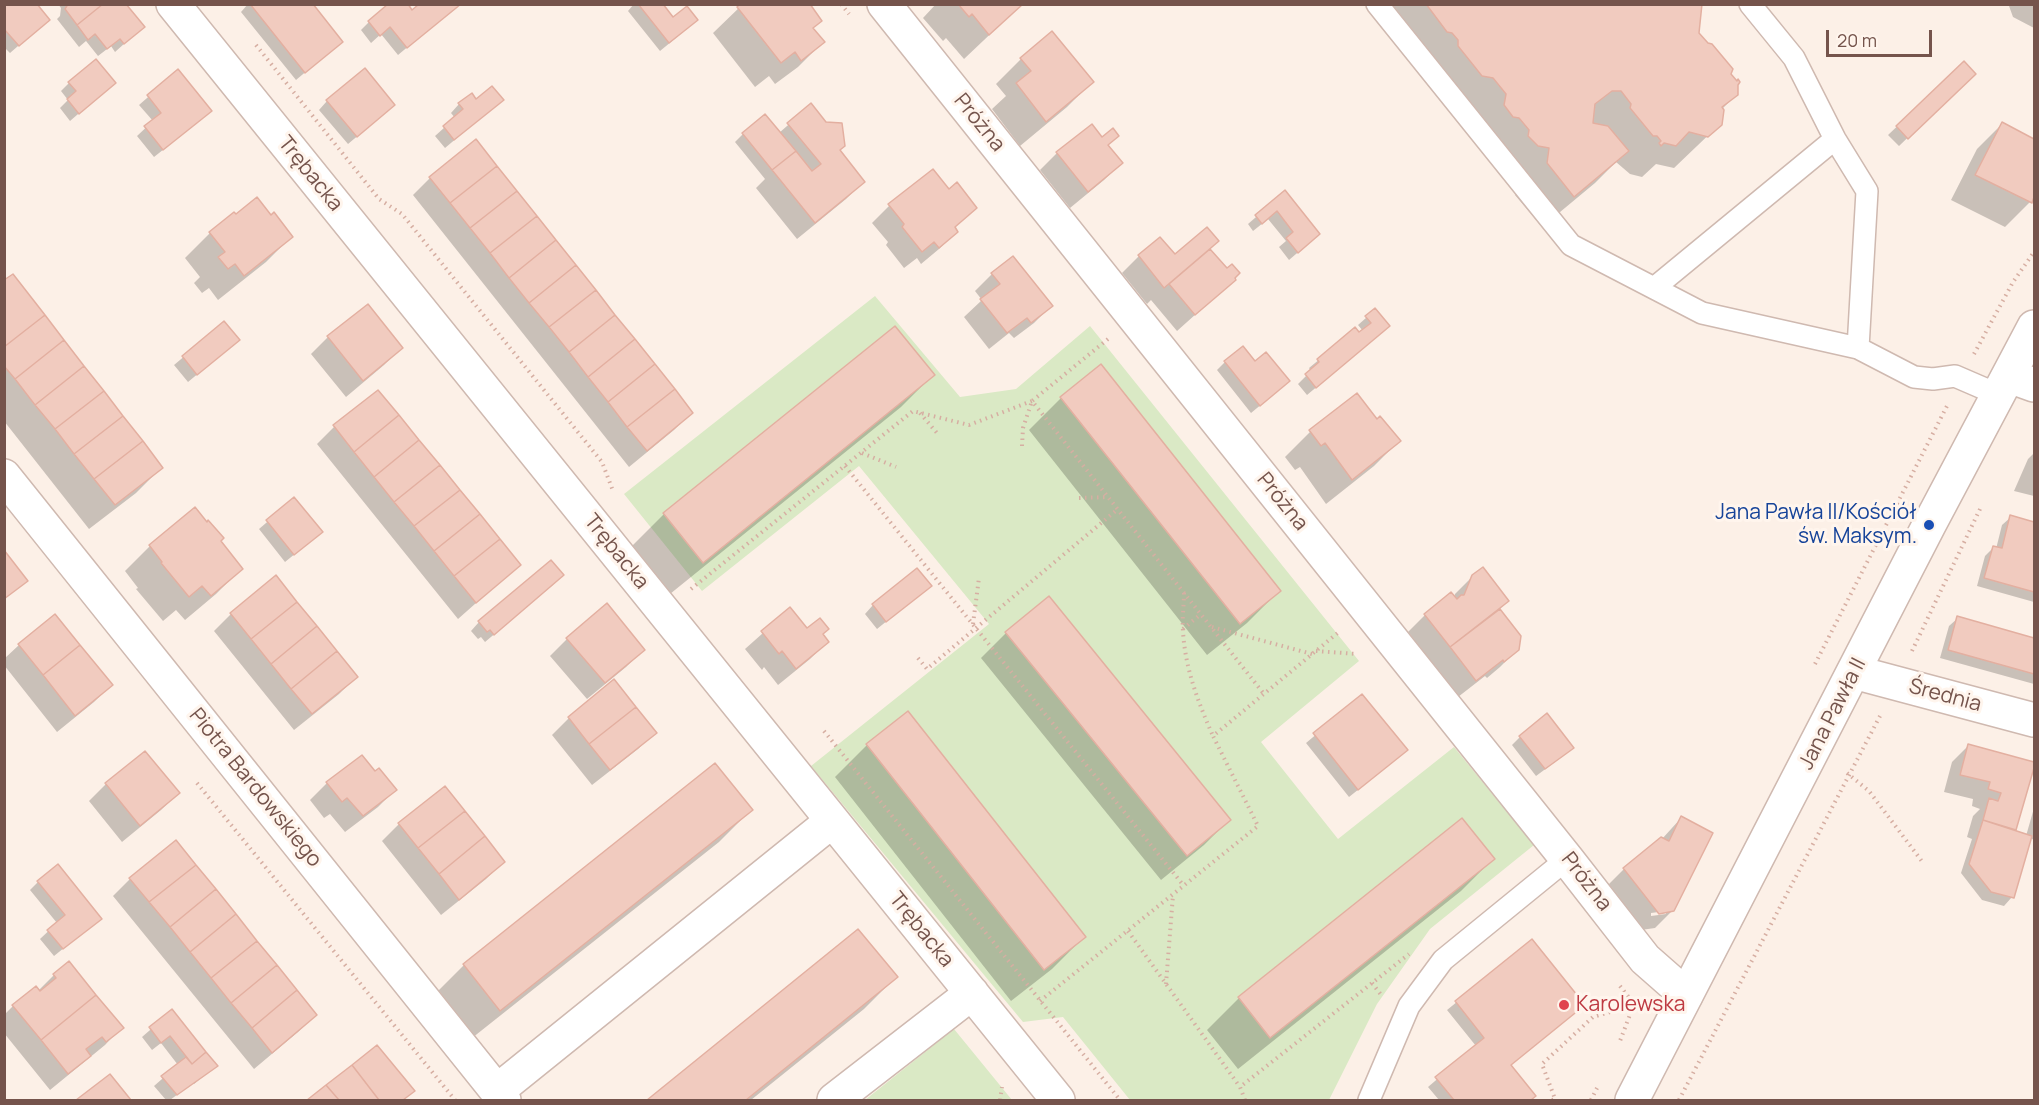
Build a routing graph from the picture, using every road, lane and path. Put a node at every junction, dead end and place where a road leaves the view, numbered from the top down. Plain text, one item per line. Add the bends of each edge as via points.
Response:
1 (173, 4) edge
2 (842, 4) edge
3 (884, 4) edge
4 (1377, 4) edge
5 (1750, 4) edge
6 (856, 23) dead end
7 (256, 45) dead end
8 (1835, 139) junction
9 (2034, 252) edge
10 (1654, 288) junction
11 (2034, 327) edge
12 (1101, 330) dead end
13 (1858, 348) junction
14 (1960, 379) junction
15 (2014, 385) edge
16 (1032, 401) junction
17 (920, 413) junction
18 (937, 433) dead end
19 (1022, 446) dead end
20 (862, 453) junction
21 (845, 466) junction
22 (896, 467) dead end
23 (4, 476) edge
24 (1108, 497) junction
25 (1079, 498) dead end
26 (620, 499) dead end
27 (1981, 508) dead end
28 (1118, 510) junction
29 (979, 578) dead end
30 (684, 580) dead end
31 (692, 588) junction
32 (1184, 593) junction
33 (699, 597) dead end
34 (1201, 614) junction
35 (974, 626) junction
36 (1212, 627) junction
37 (1183, 630) junction
38 (1346, 638) dead end
39 (1352, 646) dead end
40 (1314, 652) junction
41 (1818, 657) dead end
42 (918, 658) dead end
43 (1908, 658) dead end
44 (1854, 672) junction
45 (1264, 694) junction
46 (1881, 713) dead end
47 (2034, 720) edge
48 (824, 731) dead end
49 (1213, 736) junction
50 (1812, 753) junction
51 (1848, 774) junction
52 (197, 783) dead end
53 (832, 821) junction
54 (1568, 858) junction
55 (1924, 864) dead end
56 (1184, 886) junction
57 (1173, 895) junction
58 (1128, 931) junction
59 (1415, 950) dead end
60 (1166, 984) junction
61 (1619, 986) dead end
62 (972, 993) junction
63 (1686, 995) junction
64 (1040, 1001) junction
65 (1634, 1004) junction
66 (1617, 1048) dead end
67 (1601, 1080) dead end
68 (1004, 1082) dead end
69 (1240, 1088) junction
70 (501, 1098) edge
71 (1554, 1100) edge
72 (455, 1101) edge
73 (834, 1101) edge
74 (1000, 1101) edge
75 (1058, 1101) edge
76 (1120, 1101) edge
77 (1245, 1101) edge
78 (1369, 1101) edge
79 (1591, 1101) edge
80 (1632, 1101) edge
81 (1679, 1101) edge

1 - 53 street, Trębacka
2 - 6 path
3 - 54 street, Próżna
4 - 10 lane via 1572,245
5 - 8 lane via 1794,58
7 - 26 path via 380,199 402,214 587,443 602,462 612,490
8 - 10 lane
8 - 13 lane via 1867,191
9 - 14 path via 2013,282
10 - 13 lane via 1702,313
11 - 15 street, Jana Pawła II
12 - 16 path via 1108,339
13 - 14 lane via 1914,377
14 - 15 lane
14 - 41 path
15 - 44 street, Jana Pawła II
16 - 17 path via 969,425
16 - 19 path
16 - 24 path
17 - 18 path
17 - 20 path via 913,411
20 - 21 path
20 - 22 path
21 - 31 path
21 - 35 path
23 - 70 street, Piotra Bardowskiego
24 - 25 path
24 - 28 path
27 - 43 path
28 - 32 path
28 - 35 path
29 - 35 path
30 - 31 path
31 - 33 path
32 - 34 path
32 - 37 path
34 - 36 path
34 - 37 path
35 - 42 path via 927,669
35 - 56 path
36 - 40 path
36 - 45 path
37 - 49 path via 1187,666
38 - 40 path via 1340,631
39 - 40 path via 1358,654
40 - 45 path
44 - 47 street, Średnia
44 - 50 street, Jana Pawła II
45 - 49 path
46 - 51 path
48 - 64 path
49 - 56 path via 1258,826
50 - 51 path
50 - 63 street, Jana Pawła II
51 - 55 path via 1869,790
51 - 81 path
52 - 72 path
53 - 62 street, Trębacka
53 - 70 street
54 - 63 street, Próżna via 1645,959
54 - 78 lane via 1443,960 1409,1006
56 - 57 path
57 - 58 path
57 - 60 path
58 - 60 path
58 - 64 path
59 - 69 path
60 - 69 path
61 - 65 path
62 - 73 street
62 - 75 street, Trębacka
63 - 80 street, Jana Pawła II
64 - 76 path
65 - 66 path
65 - 71 path via 1593,1017 1542,1064
67 - 79 path
68 - 74 path
69 - 77 path

